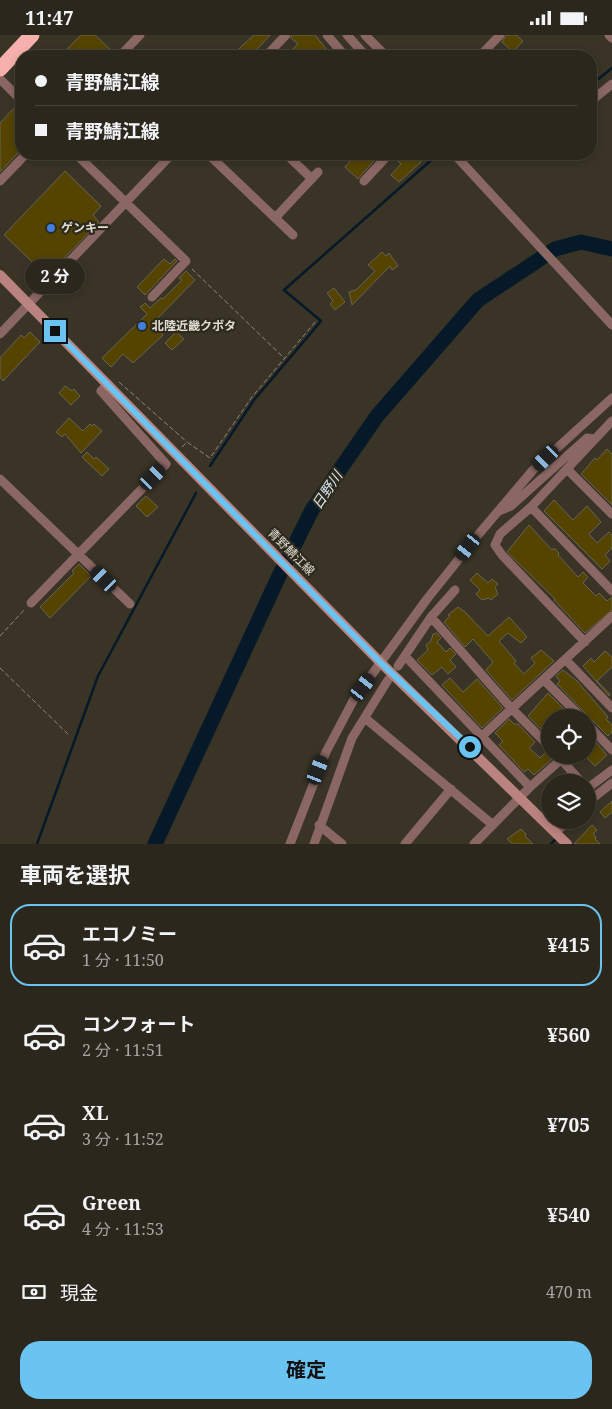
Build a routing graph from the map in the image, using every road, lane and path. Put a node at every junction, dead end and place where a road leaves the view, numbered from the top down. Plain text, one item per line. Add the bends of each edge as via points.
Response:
1 (32, 35) edge
2 (140, 35) edge
3 (286, 35) edge
4 (327, 35) edge
5 (347, 35) edge
6 (365, 35) edge
7 (500, 35) edge
8 (609, 35) edge
9 (612, 38) edge
10 (18, 50) edge
11 (126, 50) edge
12 (272, 50) edge
13 (340, 50) edge
14 (361, 50) edge
15 (380, 50) edge
16 (486, 50) edge
17 (15, 53) edge
18 (0, 69) edge
19 (0, 79) edge
20 (612, 84) edge
21 (15, 94) edge
22 (597, 96) edge
23 (20, 160) edge
24 (82, 160) edge
25 (166, 160) edge
26 (214, 160) edge
27 (294, 160) edge
28 (384, 160) edge
29 (460, 160) edge
30 (0, 181) edge
31 (364, 181) dead end
32 (126, 202) junction
33 (275, 218) junction
34 (294, 235) dead end
35 (186, 261) junction
36 (0, 275) edge
37 (152, 297) dead end
38 (29, 304) junction
39 (316, 321) dead end
40 (612, 325) edge
41 (0, 334) edge
42 (284, 359) junction
43 (108, 384) junction
44 (612, 398) edge
45 (610, 427) edge
46 (595, 439) junction
47 (187, 442) junction
48 (182, 448) dead end
49 (567, 469) junction
50 (0, 479) edge
51 (531, 507) junction
52 (497, 512) junction
53 (612, 514) edge
54 (78, 554) junction
55 (455, 590) dead end
56 (612, 591) edge
57 (31, 603) joint
58 (130, 604) dead end
59 (612, 616) edge
60 (432, 617) junction
61 (0, 636) edge
62 (585, 642) junction
63 (405, 656) junction
64 (379, 660) junction
65 (566, 660) junction
66 (398, 666) dead end
67 (0, 668) edge
68 (388, 680) dead end
69 (544, 680) junction
70 (612, 708) edge
71 (512, 709) junction
72 (572, 709) edge
73 (364, 718) junction
74 (596, 735) edge
75 (70, 736) dead end
76 (481, 737) junction
77 (541, 738) edge
78 (612, 750) edge
79 (554, 764) edge
80 (612, 770) edge
81 (596, 782) edge
82 (612, 783) edge
83 (530, 787) junction
84 (451, 789) junction
85 (596, 796) edge
86 (520, 798) junction
87 (319, 825) junction
88 (493, 825) junction
89 (559, 829) edge
90 (556, 832) junction
91 (290, 844) edge
92 (314, 844) edge
93 (342, 844) edge
94 (405, 844) edge
95 (474, 844) edge
96 (567, 844) edge

1 - 10 highway
2 - 11 street
3 - 12 street
4 - 13 street
5 - 14 street
6 - 15 street
7 - 16 street
8 - 9 street
17 - 18 highway
19 - 21 street
20 - 22 street
23 - 30 street
24 - 32 street
25 - 32 street
26 - 33 street
27 - 33 street via 315,175
28 - 31 street
29 - 40 street
32 - 35 street
32 - 38 street
33 - 34 street
35 - 37 street
35 - 42 path
36 - 38 main road, 青野鯖江線
38 - 41 street
38 - 43 main road, 青野鯖江線
39 - 42 path
42 - 47 path via 252,397 210,458
43 - 47 path via 113,380 122,383
43 - 54 street via 101,391 166,464
43 - 64 main road, 青野鯖江線
44 - 52 street via 533,470
45 - 46 street
46 - 49 street
46 - 52 street via 587,438 511,506
47 - 48 path
49 - 51 street
49 - 53 street
50 - 54 street
51 - 56 street
51 - 62 street via 500,534 495,545
52 - 64 street
54 - 57 street
54 - 58 street
55 - 60 street
57 - 61 path
59 - 62 street
60 - 63 street
60 - 71 street
62 - 65 street
63 - 66 street
63 - 76 street
64 - 86 main road, 青野鯖江線
64 - 91 street via 326,752
65 - 69 street
65 - 70 street
67 - 75 path
68 - 73 street
69 - 71 street
69 - 72 street
71 - 76 street
71 - 77 street
73 - 84 street
73 - 87 street via 352,739
74 - 78 street
76 - 83 street
79 - 83 street
80 - 81 street
82 - 85 street
83 - 86 street
84 - 88 street
84 - 94 street
86 - 88 street
86 - 90 main road, 青野鯖江線
87 - 92 street
87 - 93 street
88 - 95 street
89 - 90 street
90 - 96 main road, 青野鯖江線

